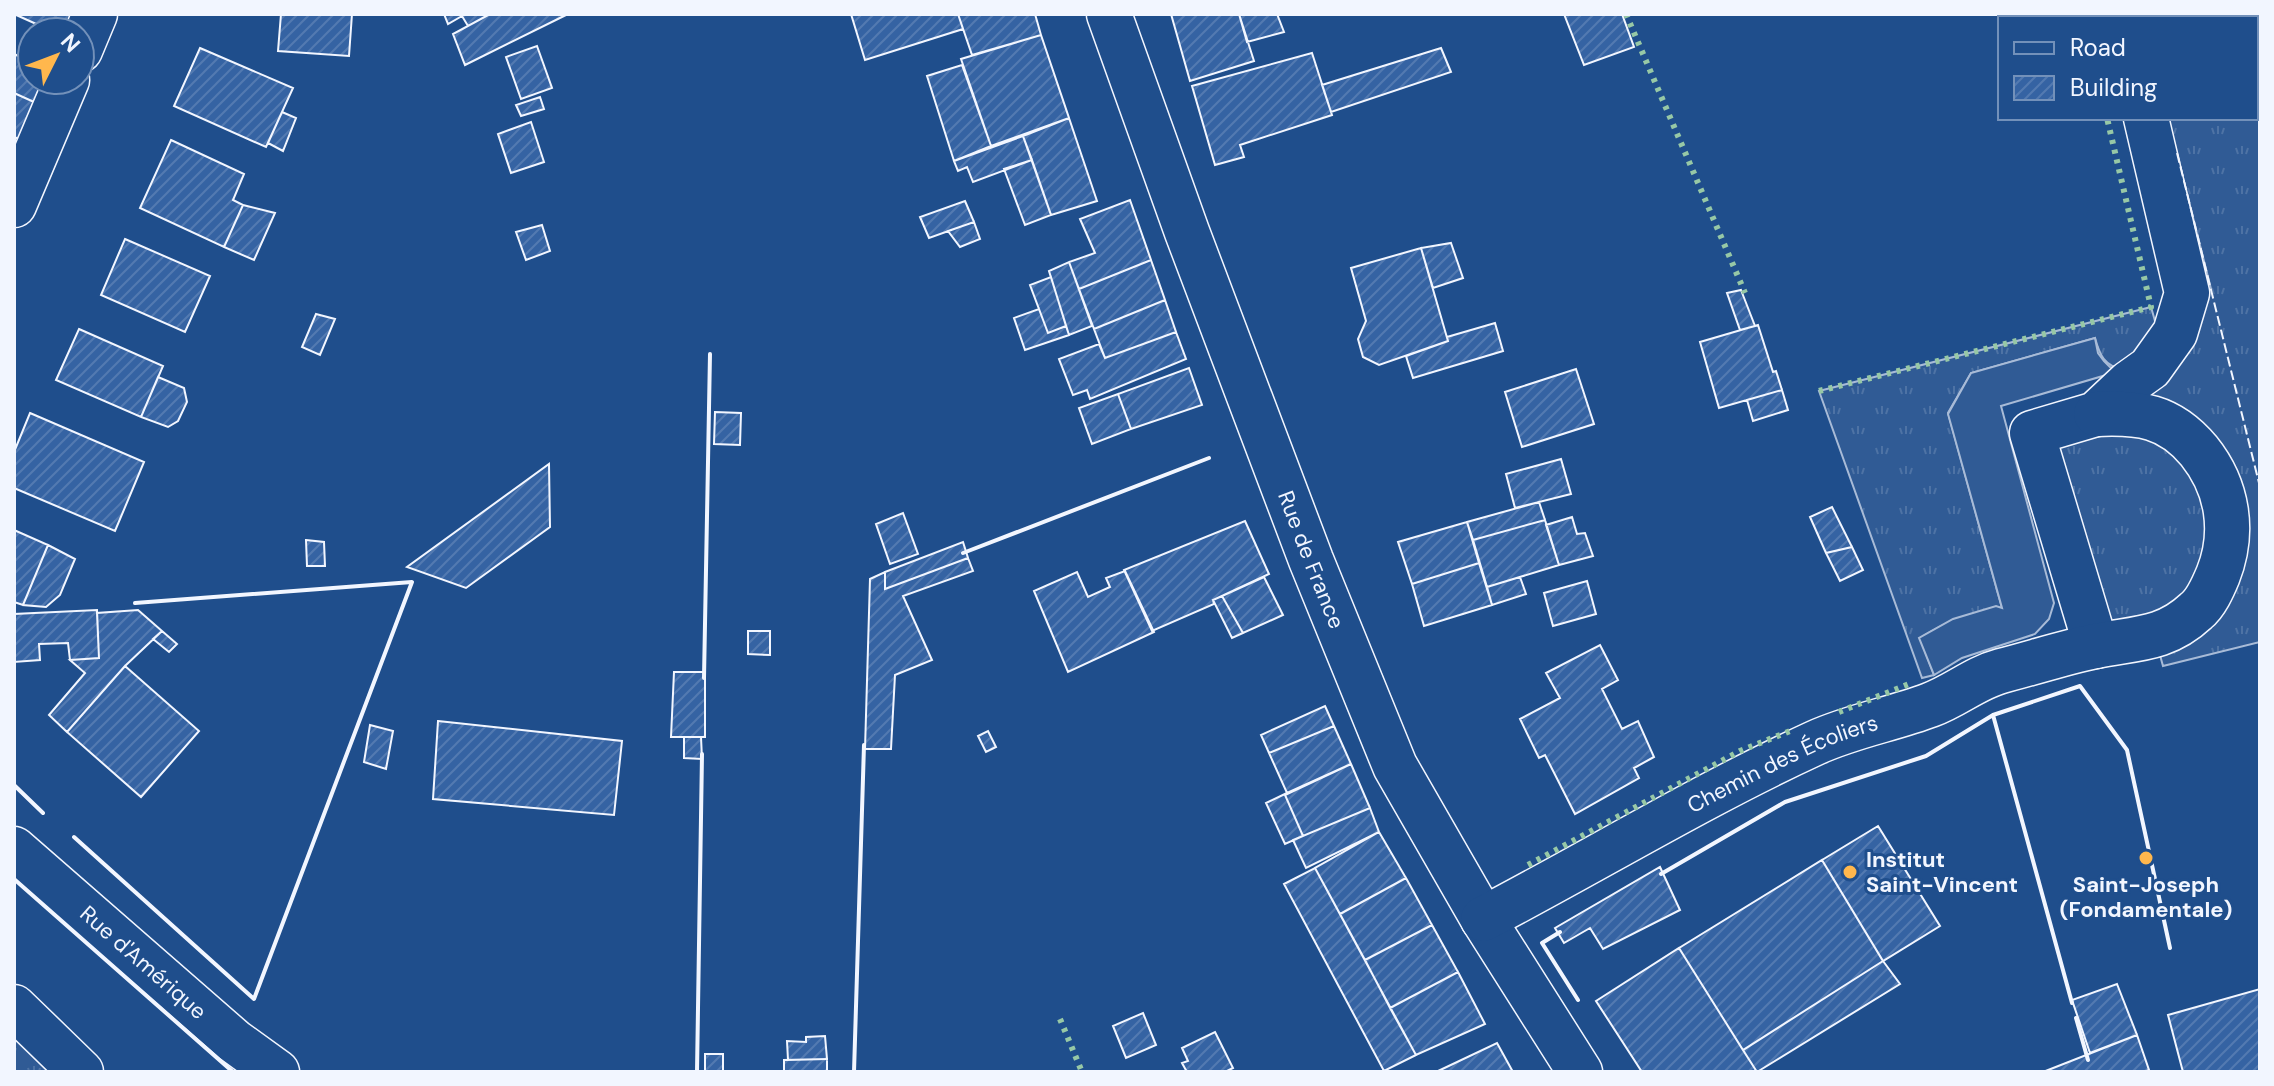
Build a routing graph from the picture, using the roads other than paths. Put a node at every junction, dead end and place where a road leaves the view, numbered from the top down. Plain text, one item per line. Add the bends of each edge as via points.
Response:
1 (1109, 14) edge
2 (60, 96) edge
3 (2146, 120) edge
4 (14, 205) edge
5 (2096, 414) junction
6 (2096, 646) junction
7 (14, 849) edge
8 (1483, 919) junction
9 (14, 1007) edge
10 (81, 1072) edge
11 (277, 1072) edge
12 (1580, 1072) edge

1 - 8 street, Rue de France via 1306,545 1395,766
2 - 4 street
3 - 5 street, Chemin des Écoliers via 2187,293 2175,333 2157,359
5 - 6 street, Chemin des Écoliers via 2032,433
5 - 6 street, Chemin des Écoliers via 2136,412 2168,425 2193,445 2218,481 2228,521 2225,557 2198,610 2155,637
6 - 8 street, Chemin des Écoliers via 1985,676 1934,704 1818,741
7 - 11 street, Rue d'Amérique via 234,1041
8 - 12 street, Rue de France
9 - 10 street

